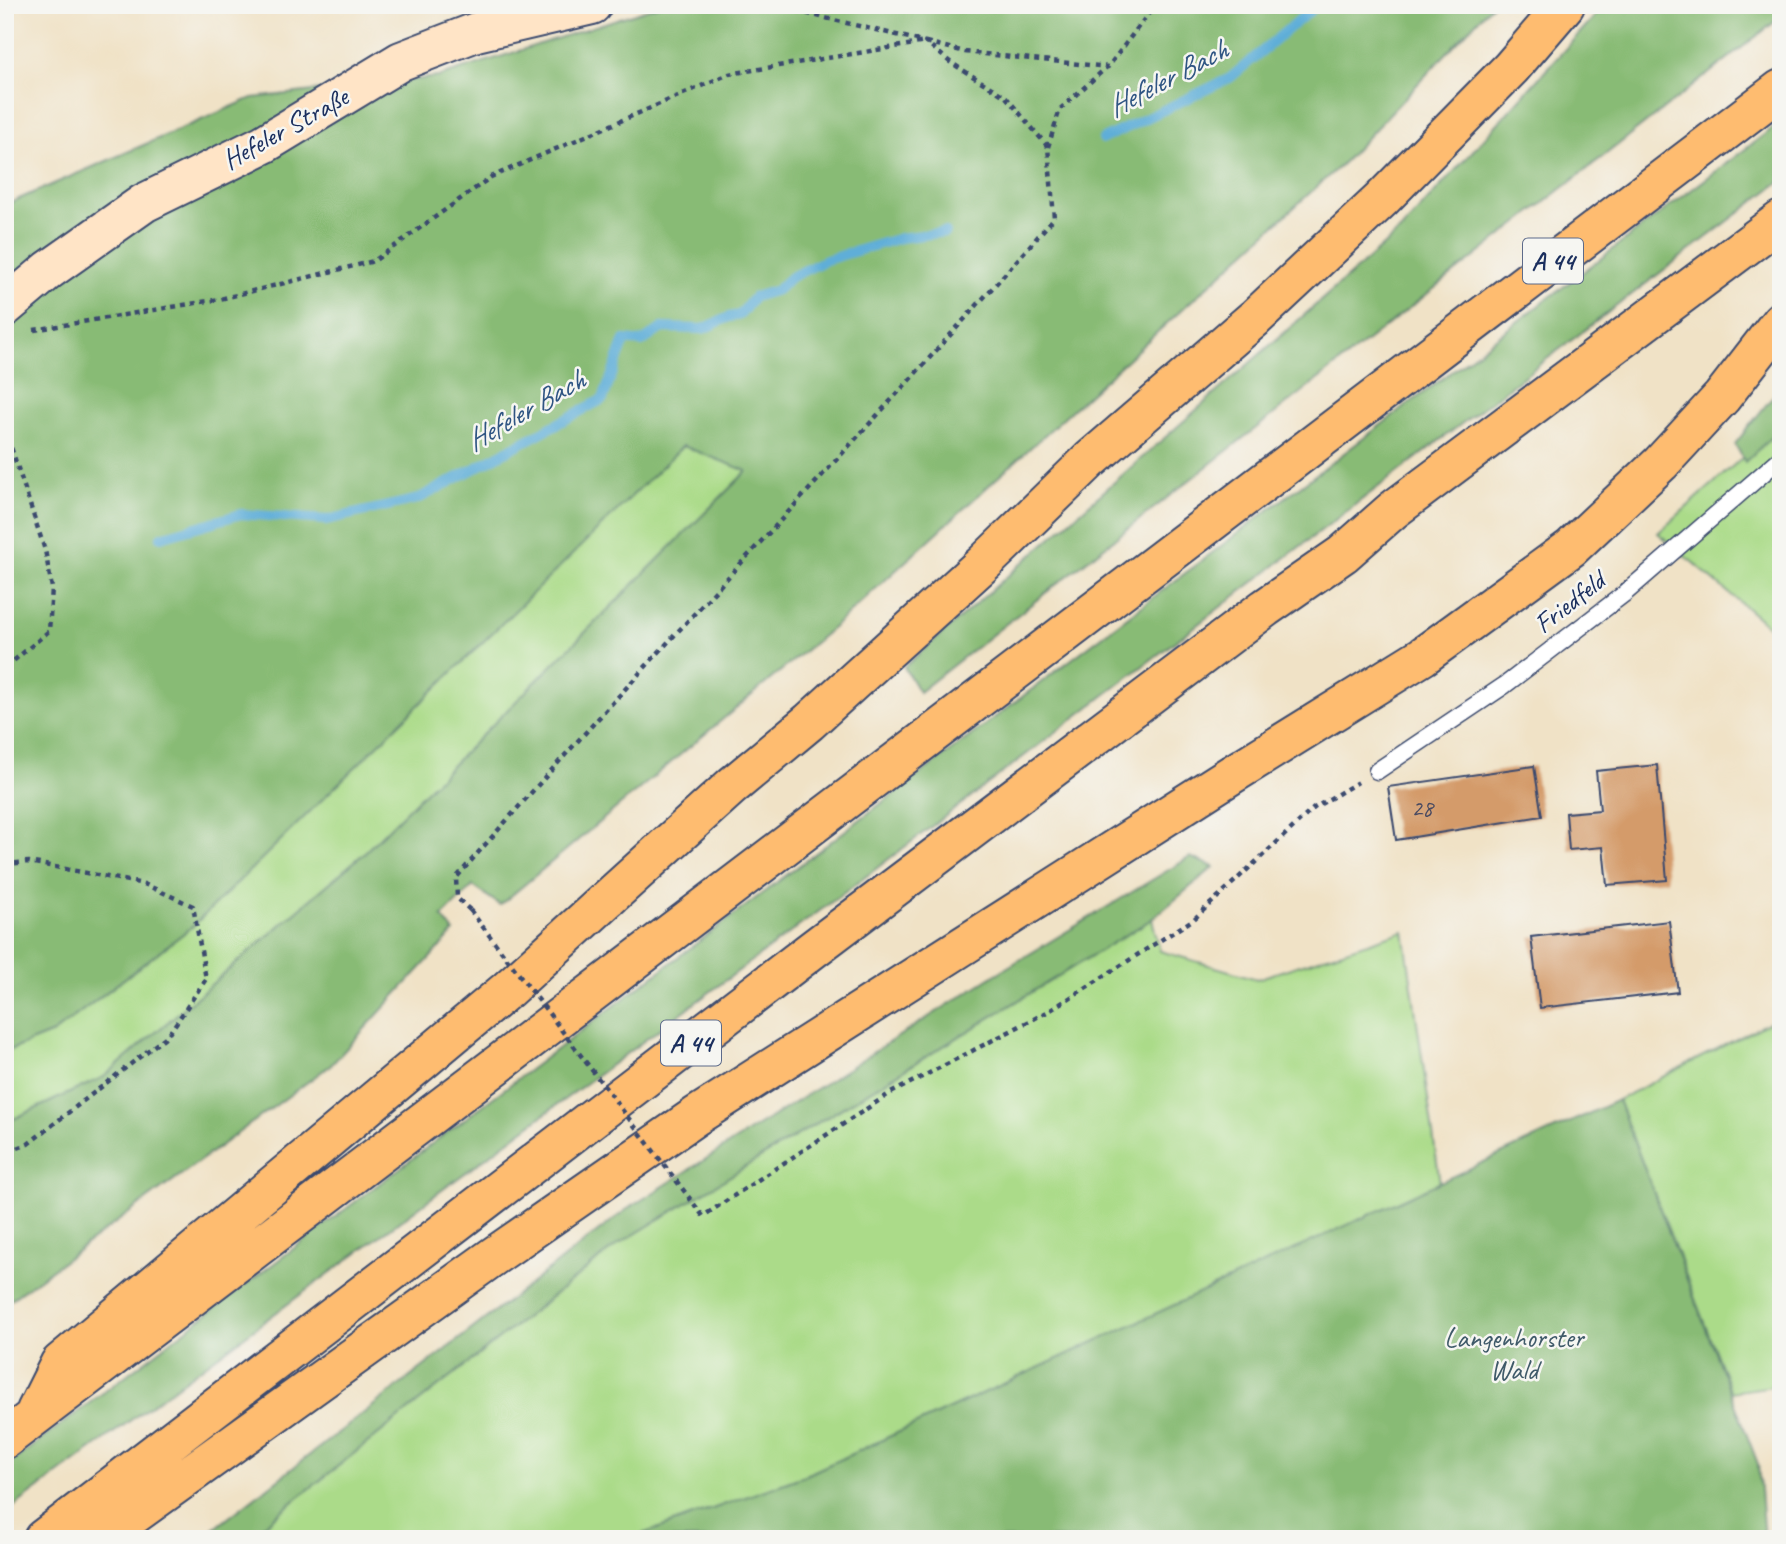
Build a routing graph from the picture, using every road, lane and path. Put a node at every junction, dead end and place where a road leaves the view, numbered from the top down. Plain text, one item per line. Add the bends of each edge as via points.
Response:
1 (592, 5) edge
2 (771, 5) edge
3 (1155, 5) edge
4 (1565, 5) edge
5 (926, 41) junction
6 (1108, 67) junction
7 (1781, 89) edge
8 (1048, 147) junction
9 (1781, 220) edge
10 (19, 318) edge
11 (1779, 323) edge
12 (5, 429) edge
13 (1781, 458) edge
14 (5, 668) edge
15 (1377, 771) joint
16 (5, 864) edge
17 (5, 1153) edge
18 (18, 1429) edge
19 (43, 1539) edge
20 (100, 1539) edge

1 - 10 main road, Hefeler Straße via 476,32 401,61 264,144 144,203 49,270
2 - 5 path
3 - 6 path
4 - 18 highway via 1511,68 1381,200 1178,387 1090,460 809,722 507,990 60,1363
5 - 6 path via 965,52
5 - 8 path via 1006,97
5 - 10 path via 729,74 491,177 374,261 220,299
6 - 8 path via 1060,109
7 - 18 highway, A 44
8 - 15 path, bridge via 1054,218 946,343 456,878 457,898 703,1216 889,1094 1049,1011 1194,919 1314,808
9 - 19 highway, A 44 via 801,959
11 - 20 highway via 1661,463 1571,548 1423,656 696,1116
12 - 14 path via 46,550 51,588 49,631
13 - 15 lane, Friedfeld via 1624,594 1505,685
16 - 17 path via 29,863 144,884 193,906 206,979 168,1035 28,1144

